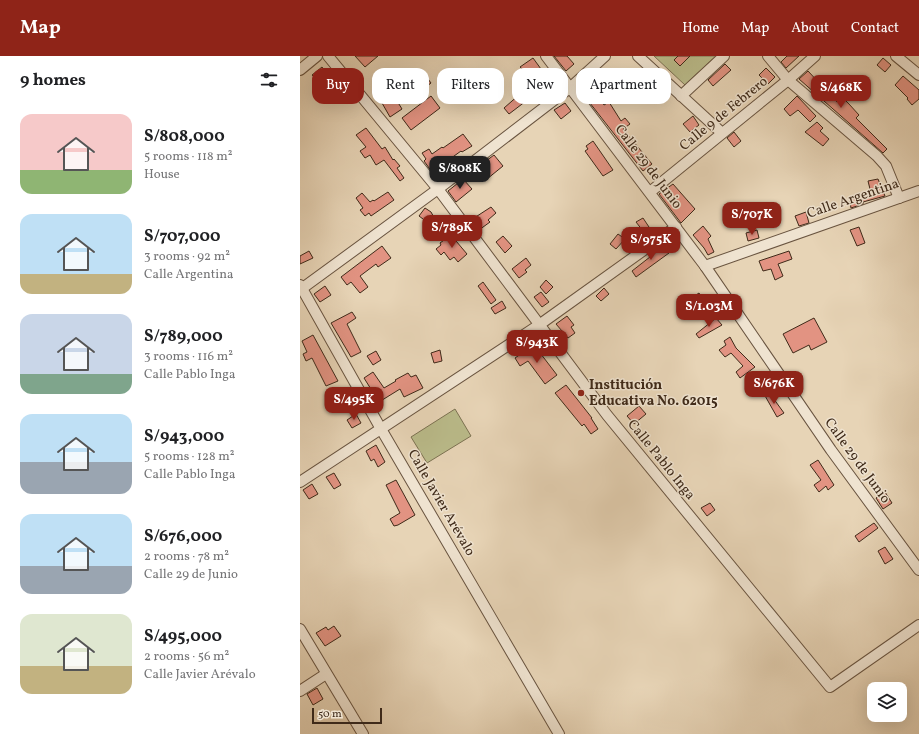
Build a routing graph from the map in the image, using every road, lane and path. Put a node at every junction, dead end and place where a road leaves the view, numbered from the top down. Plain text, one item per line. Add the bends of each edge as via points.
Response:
1 (317, 56) edge
2 (328, 56) edge
3 (546, 56) edge
4 (605, 56) edge
5 (638, 56) edge
6 (724, 56) edge
7 (768, 56) edge
8 (814, 56) edge
9 (896, 56) edge
10 (300, 70) edge
11 (919, 75) edge
12 (788, 80) junction
13 (570, 87) junction
14 (682, 96) junction
15 (722, 133) junction
16 (438, 189) junction
17 (919, 191) edge
18 (650, 192) junction
19 (899, 198) junction
20 (676, 227) junction
21 (705, 266) junction
22 (301, 288) edge
23 (539, 325) junction
24 (381, 429) junction
25 (300, 482) edge
26 (919, 570) edge
27 (919, 625) edge
28 (300, 629) edge
29 (326, 674) junction
30 (300, 692) edge
31 (363, 734) edge
32 (559, 734) edge

1 - 10 street
2 - 16 street, Calle Pablo Inga
3 - 13 street, Calle 29 de Junio
4 - 13 street
5 - 14 street
6 - 14 street
7 - 12 street
8 - 12 street, Calle 9 de Febrero
9 - 11 street
12 - 15 street, Calle 9 de Febrero
12 - 19 street via 877,156 886,166
13 - 16 street
13 - 18 street, Calle 29 de Junio
14 - 15 street
15 - 18 street, Calle 9 de Febrero
16 - 22 street
16 - 23 street, Calle Pablo Inga
17 - 19 street, Calle Argentina
18 - 20 street, Calle 29 de Junio
19 - 21 street, Calle Argentina
20 - 21 street, Calle 29 de Junio
20 - 23 street
21 - 26 street, Calle 29 de Junio via 831,450
22 - 24 street, Calle Javier Arévalo
23 - 24 street
23 - 27 street, Calle Pablo Inga via 607,415 830,687
24 - 25 street
24 - 32 street, Calle Javier Arévalo
28 - 29 street
29 - 30 street
29 - 31 street

